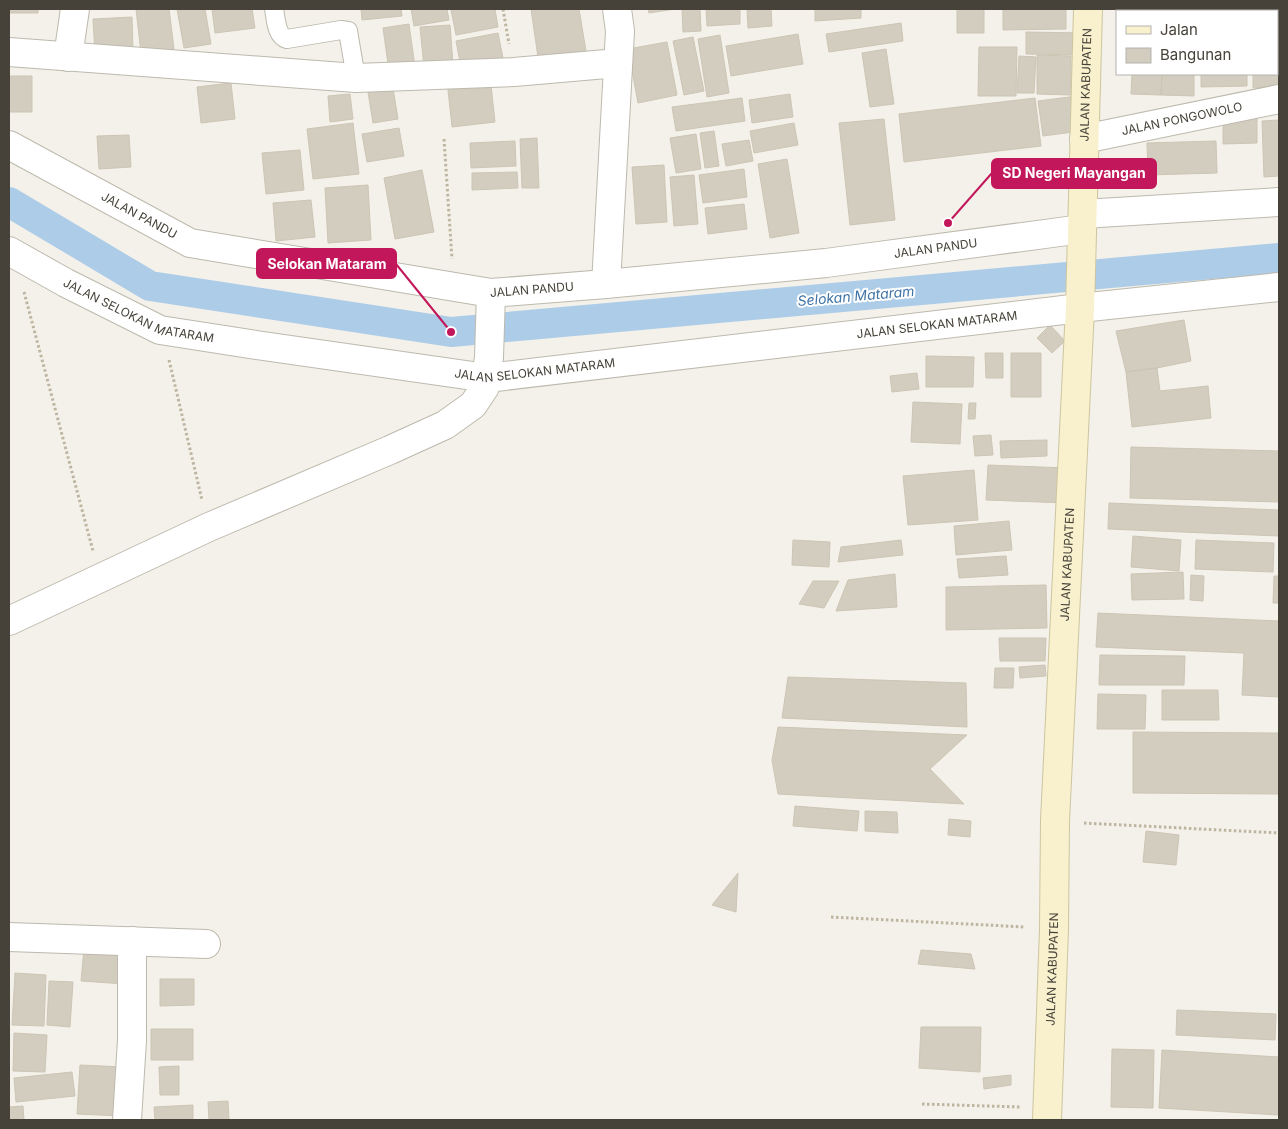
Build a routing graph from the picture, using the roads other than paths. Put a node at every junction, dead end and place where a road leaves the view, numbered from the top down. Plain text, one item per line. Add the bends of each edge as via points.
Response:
1 (74, 9) edge
2 (274, 9) edge
3 (617, 9) edge
4 (1088, 9) edge
5 (9, 52) edge
6 (68, 57) junction
7 (618, 63) junction
8 (356, 78) junction
9 (1279, 100) edge
10 (1084, 139) junction
11 (9, 145) edge
12 (1279, 202) edge
13 (1082, 225) junction
14 (11, 253) edge
15 (606, 284) junction
16 (1279, 287) edge
17 (491, 299) junction
18 (1080, 303) junction
19 (488, 368) junction
20 (9, 621) edge
21 (9, 937) edge
22 (132, 942) junction
23 (206, 944) dead end
24 (1048, 1114) edge
25 (127, 1120) edge

1 - 6 street
2 - 8 lane via 280,34 287,39 348,31
3 - 7 street via 620,31
4 - 10 main road, JALAN KABUPATEN
5 - 6 street
6 - 8 street
7 - 8 street via 514,72
7 - 15 street
9 - 10 street, JALAN PONGOWOLO
10 - 13 main road, JALAN KABUPATEN
11 - 17 street, JALAN PANDU via 190,242 454,287
12 - 13 street
13 - 15 street, JALAN PANDU via 826,264
13 - 18 main road, JALAN KABUPATEN
14 - 19 street, JALAN SELOKAN MATARAM via 160,330 256,345
15 - 17 street, JALAN PANDU
16 - 18 street, JALAN SELOKAN MATARAM
17 - 19 street
18 - 19 street, JALAN SELOKAN MATARAM
18 - 24 main road, JALAN KABUPATEN via 1055,821
19 - 20 street via 485,387 473,405 445,425 209,527
21 - 22 street
22 - 23 street
22 - 25 street via 132,1040

